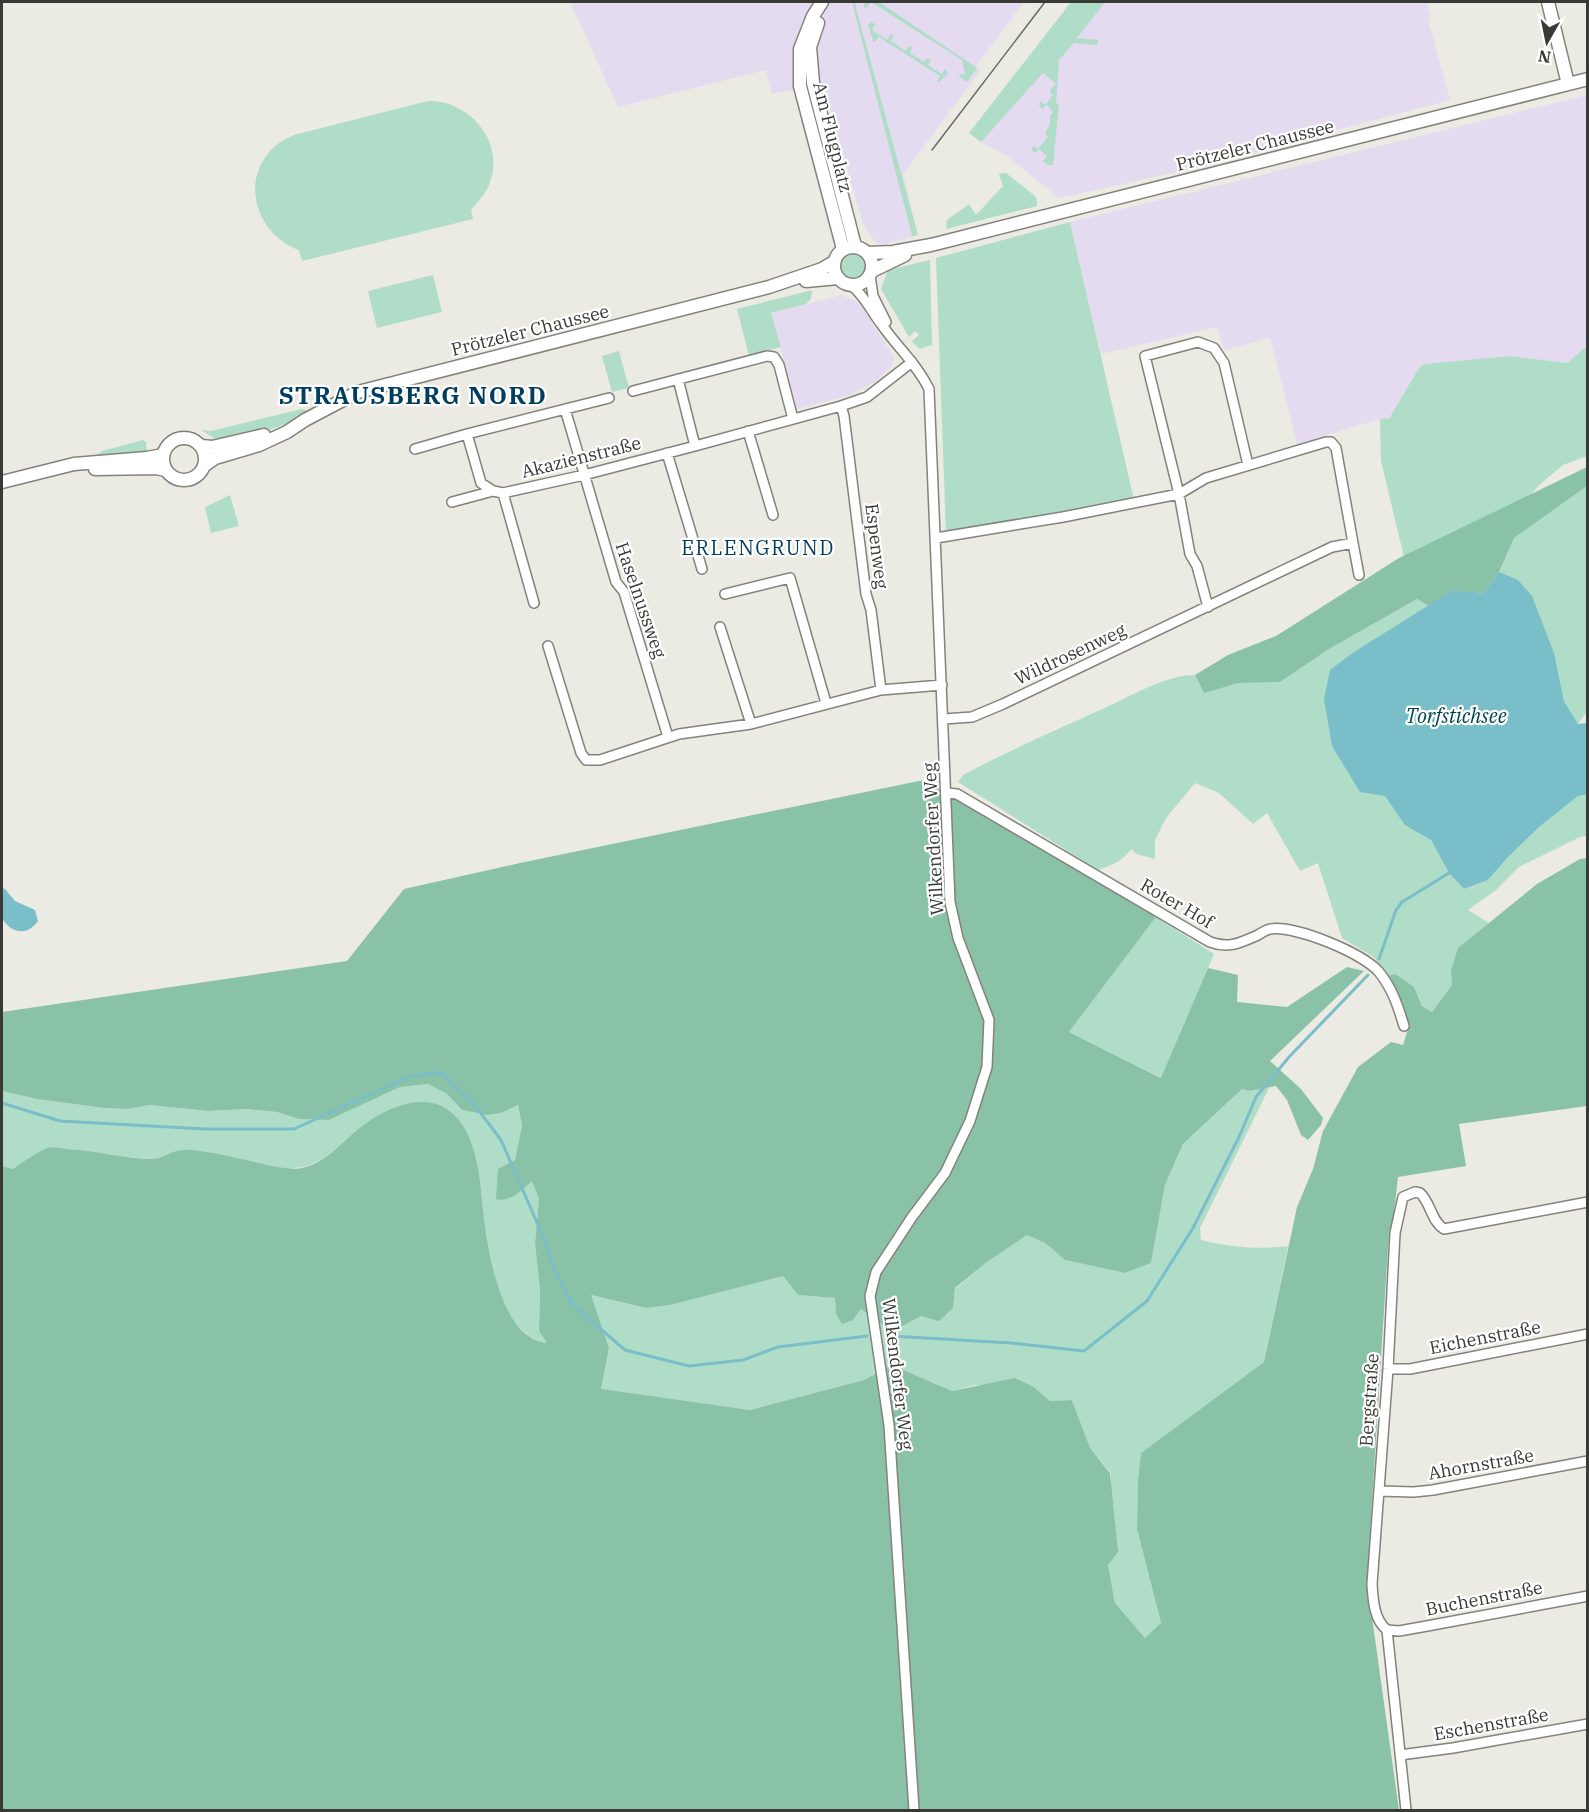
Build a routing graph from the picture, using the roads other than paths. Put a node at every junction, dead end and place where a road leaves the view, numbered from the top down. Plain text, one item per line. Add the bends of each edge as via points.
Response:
1 (822, 2) edge
2 (827, 2) edge
3 (1548, 2) edge
4 (1587, 80) edge
5 (1568, 84) junction
6 (931, 245) junction
7 (849, 248) junction
8 (868, 253) junction
9 (834, 262) junction
10 (871, 273) junction
11 (838, 278) junction
12 (851, 285) junction
13 (769, 287) junction
14 (898, 343) junction
15 (912, 362) junction
16 (678, 379) junction
17 (633, 391) dead end
18 (609, 398) dead end
19 (840, 406) junction
20 (565, 409) junction
21 (793, 419) junction
22 (305, 420) junction
23 (748, 431) junction
24 (467, 434) junction
25 (202, 446) junction
26 (695, 446) junction
27 (415, 449) dead end
28 (667, 453) junction
29 (163, 454) junction
30 (205, 465) junction
31 (1248, 465) junction
32 (63, 468) junction
33 (166, 470) junction
34 (584, 475) junction
35 (2, 482) edge
36 (493, 491) junction
37 (503, 493) junction
38 (1179, 494) junction
39 (452, 502) dead end
40 (773, 515) dead end
41 (936, 538) junction
42 (1353, 543) junction
43 (702, 570) dead end
44 (1359, 575) dead end
45 (725, 594) dead end
46 (534, 603) dead end
47 (1208, 607) junction
48 (720, 627) dead end
49 (548, 646) dead end
50 (942, 685) junction
51 (881, 690) junction
52 (826, 703) junction
53 (944, 719) junction
54 (751, 724) junction
55 (669, 736) junction
56 (947, 793) junction
57 (1404, 1026) dead end
58 (1587, 1202) edge
59 (1587, 1334) edge
60 (1388, 1369) junction
61 (1587, 1461) edge
62 (1379, 1491) junction
63 (1587, 1596) edge
64 (1387, 1630) junction
65 (1587, 1724) edge
66 (1400, 1755) junction
67 (914, 1810) edge
68 (1406, 1810) edge

1 - 7 main road, Am Flugplatz via 800,49 800,86
2 - 7 main road, Am Flugplatz via 811,44 810,65
3 - 5 main road
4 - 5 main road, Prötzeler Chaussee
5 - 6 main road, Prötzeler Chaussee
6 - 8 main road, Prötzeler Chaussee
6 - 10 main road, Prötzeler Chaussee
7 - 8 main road
7 - 9 main road via 838,253
8 - 10 main road
9 - 11 main road
9 - 13 main road, Prötzeler Chaussee
10 - 12 main road, Prötzeler Chaussee via 862,283
10 - 14 street, Wilkendorfer Weg via 873,296
11 - 12 main road
11 - 13 main road, Prötzeler Chaussee
12 - 14 street, Wilkendorfer Weg via 863,295 882,327
13 - 22 main road, Prötzeler Chaussee via 358,392
14 - 15 street, Wilkendorfer Weg
15 - 19 street, Akazienstraße via 867,397
15 - 41 street, Wilkendorfer Weg via 929,389
16 - 17 street
16 - 21 street via 774,357
16 - 26 street
18 - 20 street
19 - 21 street, Akazienstraße
19 - 51 street, Espenweg
20 - 24 street
20 - 34 street, Haselnussweg
21 - 23 street, Akazienstraße
22 - 25 main road, Prötzeler Chaussee via 248,440
22 - 30 main road, Prötzeler Chaussee via 276,438 214,458
23 - 26 street, Akazienstraße
23 - 40 street
24 - 27 street
24 - 36 street via 481,483
25 - 29 main road, Prötzeler Chaussee via 191,438 180,438 171,441
25 - 30 main road
26 - 28 street, Akazienstraße
28 - 34 street, Akazienstraße
28 - 43 street, Akazienstraße
29 - 32 main road, Prötzeler Chaussee
29 - 33 main road
30 - 33 main road, Prötzeler Chaussee via 196,477 186,480 172,477
31 - 38 street via 1206,478
31 - 38 street via 1224,363 1214,348 1198,342 1145,356
31 - 42 street via 1331,442 1336,448
32 - 33 main road, Prötzeler Chaussee
32 - 35 main road, Prötzeler Chaussee
34 - 37 street, Akazienstraße
34 - 55 street, Haselnussweg
36 - 37 street, Akazienstraße
36 - 39 street, Akazienstraße
37 - 46 street, Akazienstraße
38 - 41 street
38 - 47 street via 1190,554
41 - 50 street, Wilkendorfer Weg
42 - 44 street
42 - 47 street, Wildrosenweg via 1332,547
45 - 52 street via 790,578
47 - 53 street, Wildrosenweg via 1003,704 972,717
48 - 54 street
49 - 55 street via 586,760 600,760
50 - 51 street
50 - 53 street, Wilkendorfer Weg
51 - 52 street
52 - 54 street
53 - 56 street, Wilkendorfer Weg
54 - 55 street
56 - 57 street, Roter Hof via 957,794 1222,947 1270,929 1333,943 1377,970 1395,998
56 - 67 street, Wilkendorfer Weg via 950,902 958,938 989,1020 987,1067 970,1121 945,1173 876,1272 870,1296 889,1425
58 - 60 street, Bergstraße via 1444,1229 1420,1193 1403,1197 1395,1233
59 - 60 street, Eichenstraße via 1410,1369
60 - 62 street, Bergstraße
61 - 62 street, Ahornstraße via 1444,1488
62 - 64 street, Bergstraße via 1372,1584 1377,1616
63 - 64 street, Buchenstraße
64 - 66 street, Bergstraße
65 - 66 street, Eschenstraße
66 - 68 street, Bergstraße

